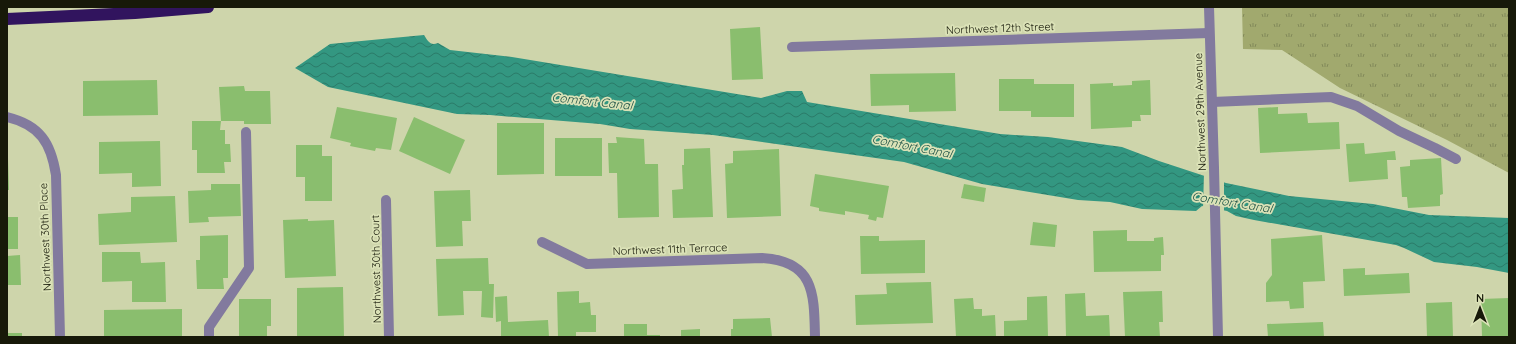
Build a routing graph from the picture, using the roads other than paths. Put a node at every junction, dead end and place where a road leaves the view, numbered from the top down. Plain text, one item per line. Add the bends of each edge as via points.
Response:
1 (208, 7) edge
2 (1209, 7) edge
3 (7, 19) edge
4 (1209, 33) junction
5 (792, 47) dead end
6 (1212, 102) junction
7 (7, 117) edge
8 (246, 132) dead end
9 (1456, 159) dead end
10 (386, 200) dead end
11 (542, 242) dead end
12 (60, 337) edge
13 (209, 337) edge
14 (389, 337) edge
15 (815, 337) edge
16 (1218, 337) edge

1 - 3 highway
2 - 4 street, Northwest 29th Avenue
4 - 5 street, Northwest 12th Street
4 - 6 street, Northwest 29th Avenue
6 - 9 street via 1331,97 1357,106 1399,131
6 - 16 street, Northwest 29th Avenue
7 - 12 street, Northwest 30th Place via 28,124 44,138 56,175
8 - 13 street via 249,268 209,327
10 - 14 street, Northwest 30th Court
11 - 15 street, Northwest 11th Terrace via 587,264 762,258 787,263 801,271 810,288

